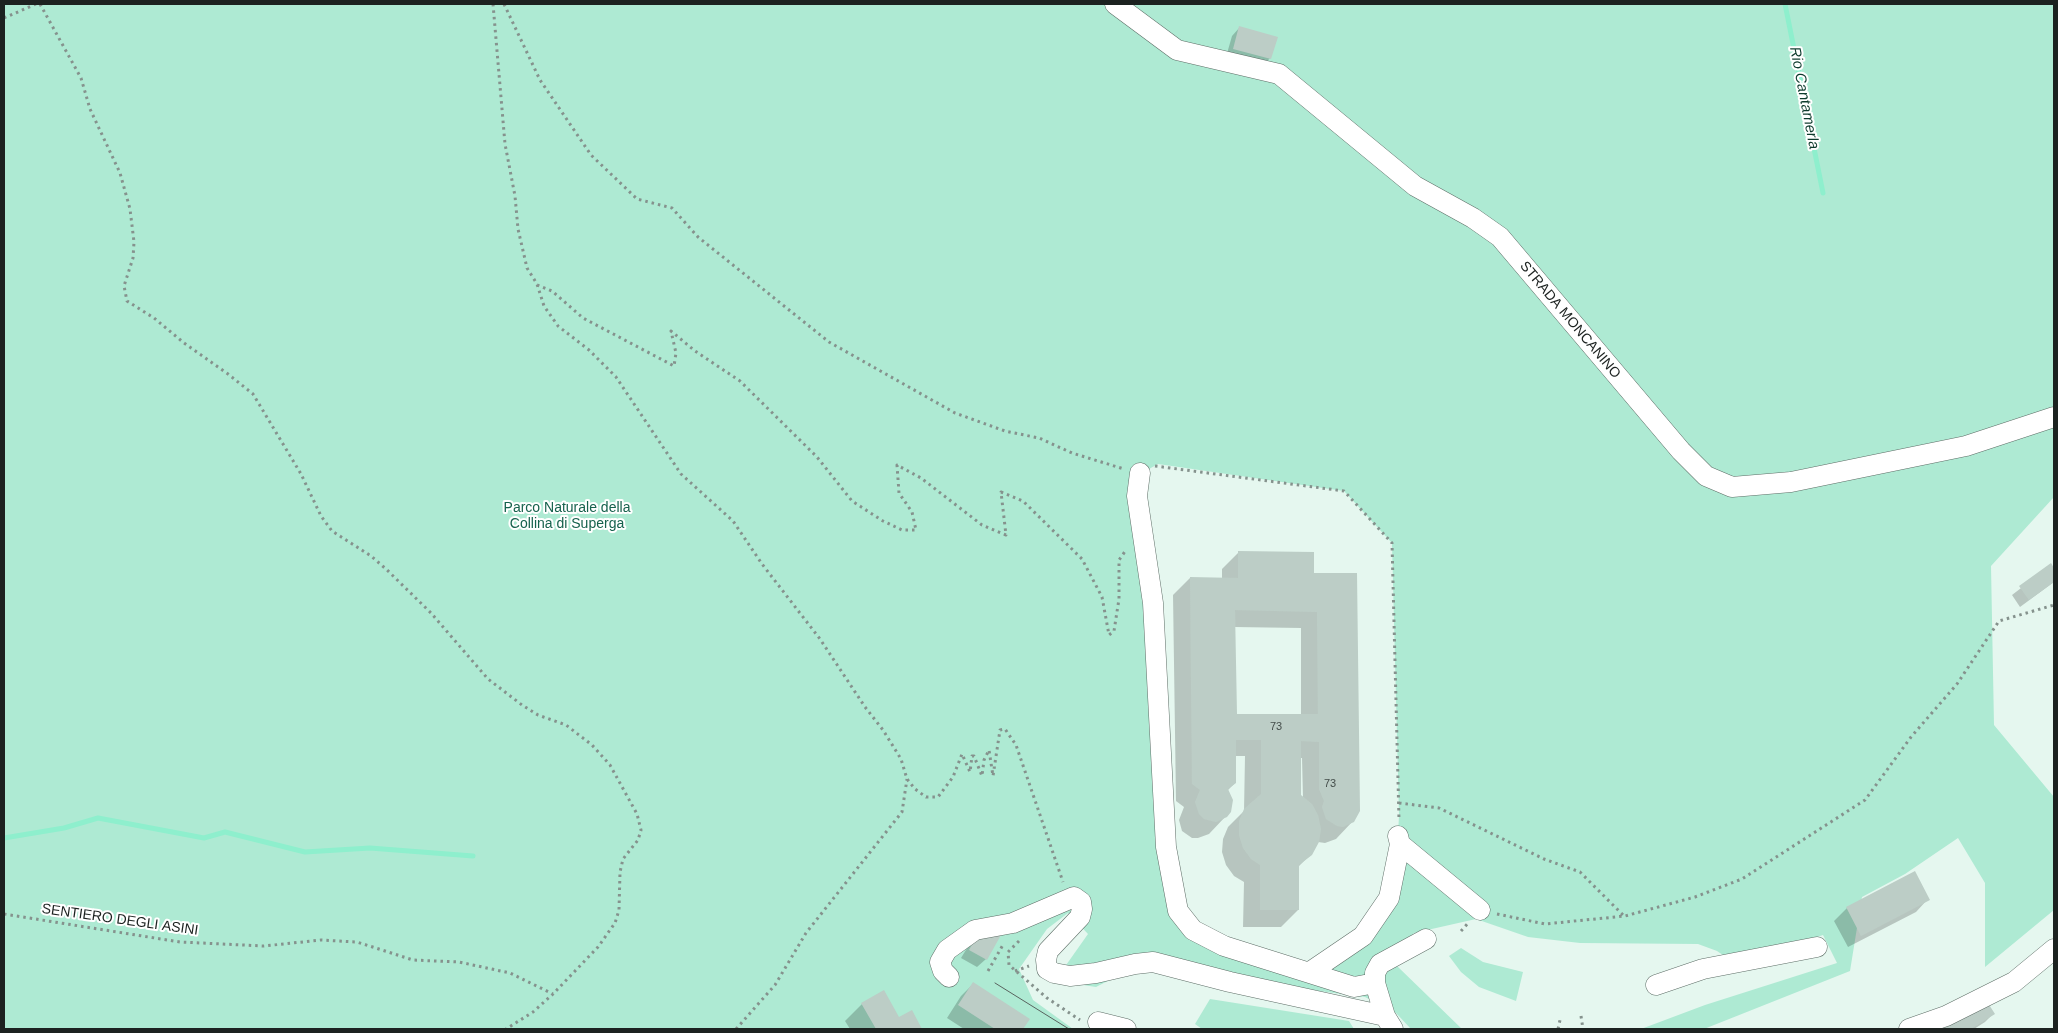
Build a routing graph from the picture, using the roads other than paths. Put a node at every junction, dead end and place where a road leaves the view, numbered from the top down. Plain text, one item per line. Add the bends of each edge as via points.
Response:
1 (1115, 4) edge
2 (2054, 417) edge
3 (1140, 474) road end
4 (1480, 910) road end
5 (1363, 936) junction
6 (1426, 939) dead end
7 (1817, 947) dead end
8 (2054, 949) edge
9 (1389, 959) junction
10 (1310, 972) junction
11 (950, 977) dead end
12 (1366, 985) junction
13 (1656, 985) dead end
14 (1098, 1022) road end
15 (1389, 1022) edge
16 (1126, 1029) edge
17 (1909, 1029) edge

1 - 2 street, STRADA MONCANINO via 1177,50 1279,74 1415,186 1500,237 1681,451 1706,476 1732,487 1792,482 1966,446
3 - 10 street via 1137,496 1153,603 1166,847 1178,911 1193,930 1224,946
4 - 5 street via 1399,840 1389,898
5 - 9 street
5 - 10 street
6 - 9 street
7 - 13 street via 1703,969
8 - 17 street via 2014,982 1946,1016
9 - 12 street via 1380,964
10 - 12 street
11 - 15 street via 940,962 947,950 975,930 1013,923 1069,897 1078,898 1082,909 1080,917 1048,951 1047,969 1054,973 1078,975 1153,962 1357,1011
12 - 15 street
14 - 16 street

